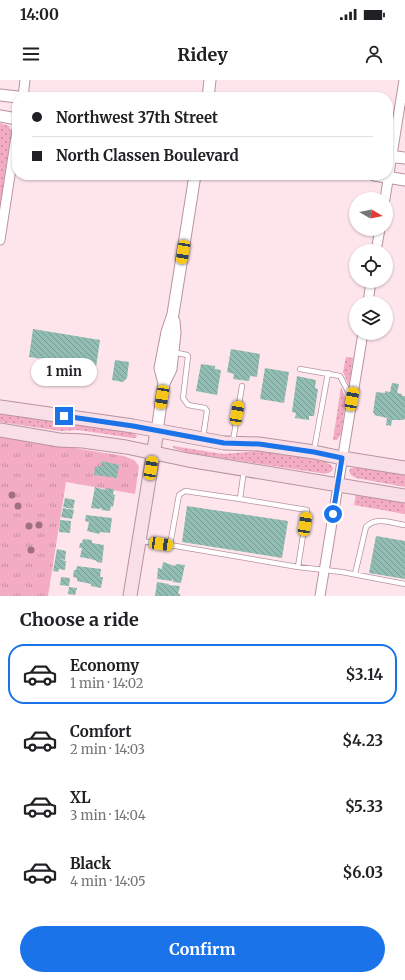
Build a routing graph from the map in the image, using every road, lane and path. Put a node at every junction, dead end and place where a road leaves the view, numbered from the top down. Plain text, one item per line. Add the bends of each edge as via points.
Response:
1 (26, 80) edge
2 (210, 80) edge
3 (404, 80) edge
4 (24, 92) edge
5 (209, 92) edge
6 (0, 95) edge
7 (12, 96) edge
8 (0, 116) edge
9 (12, 118) edge
10 (393, 140) edge
11 (393, 156) edge
12 (405, 158) edge
13 (12, 162) edge
14 (393, 178) edge
15 (194, 180) edge
16 (388, 180) edge
17 (405, 180) edge
18 (386, 192) edge
19 (0, 240) edge
20 (173, 314) junction
21 (362, 340) edge
22 (173, 352) junction
23 (300, 369) dead end
24 (328, 373) junction
25 (164, 383) junction
26 (242, 386) dead end
27 (352, 399) junction
28 (0, 407) edge
29 (0, 430) edge
30 (157, 431) junction
31 (203, 439) junction
32 (232, 443) junction
33 (314, 452) junction
34 (153, 453) junction
35 (342, 458) junction
36 (244, 468) junction
37 (405, 468) edge
38 (338, 486) junction
39 (405, 496) edge
40 (240, 499) junction
41 (405, 525) edge
42 (139, 541) junction
43 (170, 545) junction
44 (298, 567) junction
45 (324, 570) junction
46 (355, 574) junction
47 (405, 584) edge
48 (130, 596) edge
49 (320, 596) edge

1 - 4 street
2 - 5 street
3 - 10 street
6 - 7 street
8 - 9 street
11 - 12 street
13 - 19 street
14 - 17 street
15 - 20 street
16 - 18 street
20 - 22 street
20 - 25 street via 160,368
21 - 27 street
22 - 25 street via 171,369
22 - 31 lane via 188,356 183,398 188,405 205,408 207,411
23 - 24 lane
24 - 27 lane via 340,376
24 - 33 lane
25 - 30 street
26 - 32 lane
27 - 35 street
28 - 30 main road
29 - 34 main road
30 - 31 main road
30 - 34 main road
31 - 32 main road
32 - 33 main road
33 - 35 main road
34 - 36 main road
34 - 42 main road
35 - 37 main road
35 - 38 street
36 - 38 main road
36 - 40 lane
38 - 39 main road
38 - 45 street
40 - 43 lane via 185,491 178,494
40 - 44 lane via 307,510
41 - 46 lane via 371,522 366,527
42 - 43 lane
42 - 48 main road
43 - 44 lane
44 - 45 lane
45 - 46 lane
45 - 49 street
46 - 47 lane

